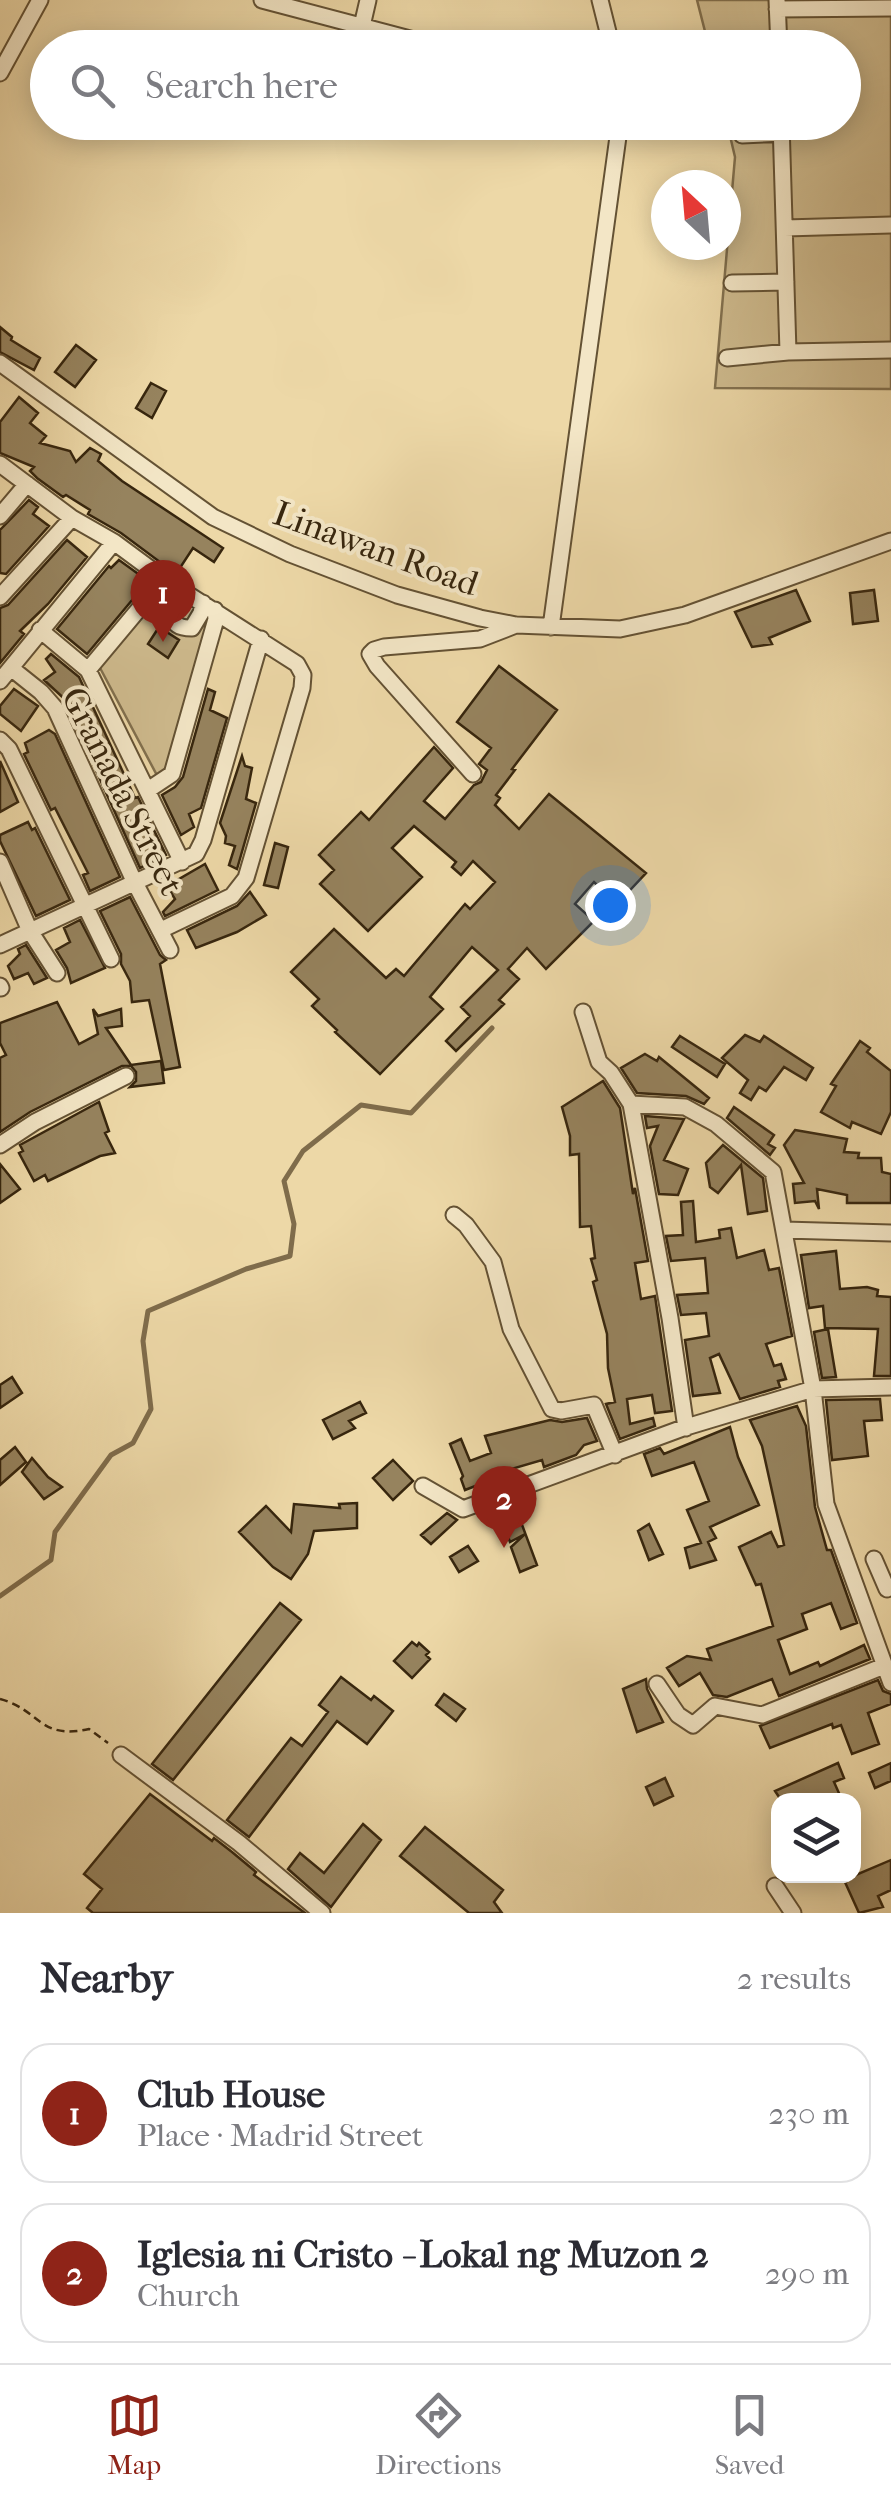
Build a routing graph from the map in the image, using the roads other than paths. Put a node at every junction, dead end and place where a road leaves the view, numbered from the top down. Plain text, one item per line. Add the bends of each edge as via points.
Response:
1 (40, 0) edge
2 (262, 0) edge
3 (368, 0) edge
4 (600, 0) edge
5 (777, 5) edge
6 (891, 8) edge
7 (362, 26) junction
8 (377, 30) edge
9 (608, 30) edge
10 (778, 30) edge
11 (0, 73) edge
12 (618, 140) edge
13 (781, 140) edge
14 (891, 225) edge
15 (785, 228) junction
16 (786, 282) junction
17 (732, 283) dead end
18 (891, 350) edge
19 (788, 352) junction
20 (727, 358) dead end
21 (0, 363) edge
22 (0, 464) edge
23 (27, 484) junction
24 (0, 516) edge
25 (72, 518) junction
26 (891, 541) edge
27 (114, 542) junction
28 (171, 584) junction
29 (0, 597) edge
30 (209, 607) junction
31 (516, 625) junction
32 (551, 627) junction
33 (40, 630) junction
34 (261, 639) junction
35 (88, 670) junction
36 (5, 674) edge
37 (0, 740) edge
38 (473, 774) dead end
39 (148, 790) junction
40 (0, 862) edge
41 (182, 862) junction
42 (134, 881) junction
43 (85, 906) junction
44 (161, 930) junction
45 (30, 931) junction
46 (0, 945) edge
47 (170, 950) dead end
48 (112, 960) dead end
49 (57, 973) dead end
50 (584, 1012) dead end
51 (126, 1076) dead end
52 (631, 1104) junction
53 (0, 1145) edge
54 (454, 1215) dead end
55 (784, 1230) junction
56 (891, 1234) edge
57 (891, 1387) edge
58 (813, 1389) junction
59 (686, 1428) junction
60 (615, 1455) junction
61 (423, 1486) dead end
62 (891, 1552) edge
63 (891, 1587) edge
64 (884, 1666) junction
65 (891, 1683) edge
66 (656, 1684) dead end
67 (121, 1754) road end
68 (775, 1886) dead end
69 (322, 1913) edge
70 (793, 1913) edge

1 - 11 street
2 - 7 street
3 - 7 street
4 - 9 street
5 - 6 street
5 - 10 street
7 - 8 street
12 - 32 street
13 - 15 street
14 - 15 street
15 - 16 street
16 - 17 street
16 - 19 street
18 - 19 street
19 - 20 street
21 - 31 street, Linawan Road via 213,517 397,595
22 - 23 street
23 - 24 street
23 - 25 street
25 - 27 street
25 - 29 street
26 - 32 street, Linawan Road via 684,615 620,630
27 - 28 street
27 - 33 street
28 - 30 street
28 - 30 street via 174,624 192,628
28 - 35 street
30 - 34 street
30 - 39 street via 216,618 172,774
31 - 32 street, Linawan Road
31 - 38 street via 480,639 370,654
33 - 35 street
33 - 36 street
34 - 41 street via 203,840
34 - 44 street via 304,675 246,878 232,896
35 - 39 street
36 - 42 street, Granada Street via 41,692 55,708
37 - 43 street
39 - 41 street
40 - 45 street
41 - 42 street
42 - 43 street
42 - 44 street, Granada Street
43 - 45 street
43 - 48 street
44 - 47 street, Granada Street
45 - 46 street
45 - 49 street
50 - 52 street via 599,1062
51 - 53 street
52 - 55 street via 685,1107 768,1166
52 - 59 street
54 - 60 street via 493,1262 511,1329 552,1410 594,1406
55 - 56 street
55 - 58 street
57 - 58 street
58 - 59 street
58 - 64 street via 826,1504
59 - 60 street
60 - 61 street via 463,1510
62 - 63 street via 871,1560
64 - 65 street
64 - 66 street via 762,1716 715,1706 693,1724 678,1716
67 - 69 street
68 - 70 street

